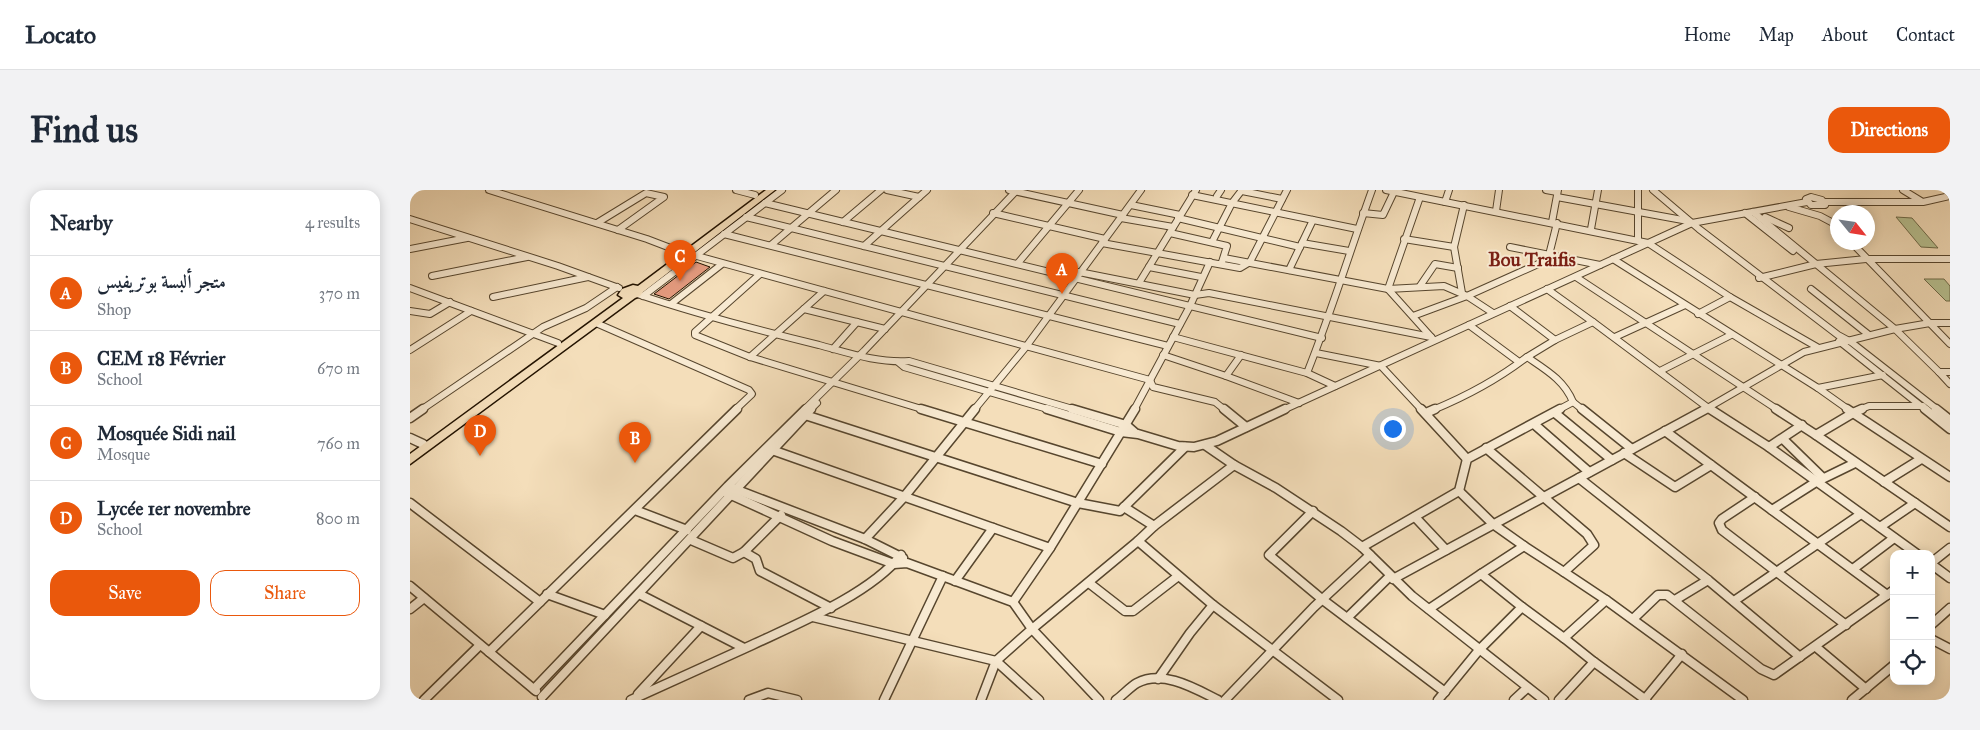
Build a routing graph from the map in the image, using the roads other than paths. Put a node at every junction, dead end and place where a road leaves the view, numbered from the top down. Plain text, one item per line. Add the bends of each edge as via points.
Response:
1 (490, 190) edge
2 (736, 190) edge
3 (771, 190) edge
4 (782, 190) edge
5 (836, 190) edge
6 (881, 190) edge
7 (887, 190) edge
8 (927, 190) edge
9 (1014, 190) edge
10 (1079, 190) edge
11 (1132, 190) edge
12 (1186, 190) edge
13 (1221, 190) edge
14 (1242, 190) edge
15 (1287, 190) edge
16 (1372, 190) edge
17 (1386, 190) edge
18 (1449, 190) edge
19 (1499, 190) edge
20 (1546, 190) edge
21 (1598, 190) edge
22 (1638, 190) edge
23 (1653, 190) edge
24 (1804, 190) edge
25 (1903, 190) edge
26 (1141, 191) edge
27 (1194, 192) edge
28 (1394, 192) junction
29 (1403, 192) edge
30 (759, 193) edge
31 (1557, 193) edge
32 (1217, 196) junction
33 (1950, 196) edge
34 (919, 197) junction
35 (1420, 197) junction
36 (1282, 199) junction
37 (1809, 199) junction
38 (1233, 201) junction
39 (1069, 202) junction
40 (1445, 202) junction
41 (1923, 202) junction
42 (765, 203) junction
43 (1596, 204) junction
44 (1823, 204) junction
45 (1131, 205) junction
46 (1464, 205) junction
47 (1787, 206) junction
48 (1496, 211) junction
49 (1637, 211) junction
50 (1755, 211) junction
51 (1276, 212) junction
52 (1363, 212) junction
53 (993, 213) junction
54 (1745, 213) junction
55 (807, 214) junction
56 (1122, 216) junction
57 (1179, 216) junction
58 (1830, 216) edge
59 (746, 217) junction
60 (410, 219) edge
61 (1313, 220) junction
62 (843, 222) junction
63 (1555, 222) junction
64 (1691, 222) junction
65 (1830, 222) edge
66 (597, 223) junction
67 (1050, 227) junction
68 (792, 228) junction
69 (1220, 228) junction
70 (1789, 228) dead end
71 (1357, 229) junction
72 (1591, 229) junction
73 (618, 230) junction
74 (1171, 230) junction
75 (882, 231) junction
76 (724, 234) junction
77 (469, 238) junction
78 (1262, 238) junction
79 (1404, 238) junction
80 (1638, 240) junction
81 (1104, 241) junction
82 (1212, 242) junction
83 (1648, 243) junction
84 (771, 245) junction
85 (1301, 245) junction
86 (864, 246) junction
87 (1454, 247) junction
88 (1510, 247) dead end
89 (410, 249) edge
90 (960, 249) junction
91 (1858, 250) edge
92 (1349, 251) junction
93 (681, 252) junction
94 (1158, 254) junction
95 (529, 256) junction
96 (697, 256) junction
97 (1552, 256) junction
98 (1613, 259) junction
99 (1866, 259) junction
100 (1950, 259) edge
101 (1222, 261) junction
102 (1210, 262) junction
103 (1250, 262) junction
104 (1018, 263) junction
105 (722, 264) junction
106 (946, 265) junction
107 (1600, 265) junction
108 (1813, 265) junction
109 (1149, 267) junction
110 (1458, 268) junction
111 (1289, 270) junction
112 (760, 274) junction
113 (1077, 275) junction
114 (432, 276) dead end
115 (590, 276) junction
116 (1201, 277) junction
117 (1576, 277) junction
118 (1760, 278) junction
119 (1340, 279) junction
120 (1139, 283) junction
121 (927, 285) junction
122 (1420, 286) junction
123 (410, 288) edge
124 (1811, 288) dead end
125 (1547, 289) junction
126 (1388, 290) junction
127 (824, 291) junction
128 (631, 292) junction
129 (1464, 294) junction
130 (1063, 295) junction
131 (1195, 295) junction
132 (493, 297) dead end
133 (1730, 297) junction
134 (450, 302) junction
135 (671, 304) junction
136 (1686, 305) junction
137 (1190, 306) junction
138 (1510, 306) junction
139 (804, 309) junction
140 (410, 311) edge
141 (471, 311) junction
142 (902, 311) junction
143 (1493, 313) junction
144 (1698, 314) junction
145 (711, 316) junction
146 (1048, 316) junction
147 (1413, 316) junction
148 (1329, 318) junction
149 (857, 322) junction
150 (1593, 322) junction
151 (1645, 322) junction
152 (596, 323) junction
153 (1930, 323) junction
154 (1950, 323) edge
155 (1180, 324) junction
156 (1469, 325) junction
157 (885, 329) junction
158 (1896, 329) junction
159 (534, 333) junction
160 (775, 334) junction
161 (1731, 335) junction
162 (1869, 335) junction
163 (1173, 337) junction
164 (1615, 337) junction
165 (1322, 338) junction
166 (1433, 339) junction
167 (1555, 340) junction
168 (1844, 341) junction
169 (558, 343) junction
170 (1950, 344) edge
171 (1168, 346) junction
172 (1817, 347) junction
173 (1025, 348) junction
174 (833, 349) junction
175 (410, 350) edge
176 (1316, 353) junction
177 (1691, 353) junction
178 (862, 354) junction
179 (1163, 355) junction
180 (1241, 356) junction
181 (750, 357) junction
182 (1526, 357) junction
183 (1519, 362) junction
184 (1381, 366) junction
185 (1782, 367) junction
186 (1660, 371) junction
187 (1939, 372) junction
188 (1950, 372) edge
189 (1307, 373) junction
190 (1883, 374) junction
191 (1226, 376) junction
192 (1150, 380) junction
193 (834, 383) junction
194 (1950, 384) edge
195 (1335, 386) junction
196 (992, 388) junction
197 (1744, 388) junction
198 (1818, 388) junction
199 (1573, 402) junction
200 (1298, 403) junction
201 (1922, 406) junction
202 (1932, 406) junction
203 (1708, 408) junction
204 (1426, 413) junction
205 (1555, 413) junction
206 (1853, 413) junction
207 (803, 414) junction
208 (410, 418) edge
209 (1950, 420) edge
210 (964, 422) junction
211 (1534, 424) junction
212 (1802, 424) junction
213 (1246, 427) junction
214 (1124, 428) junction
215 (1950, 429) edge
216 (1666, 431) junction
217 (1816, 436) junction
218 (410, 438) edge
219 (1782, 439) junction
220 (423, 444) junction
221 (1205, 445) junction
222 (1184, 447) junction
223 (1769, 447) junction
224 (1486, 448) junction
225 (772, 450) junction
226 (1628, 451) junction
227 (410, 453) edge
228 (935, 457) junction
229 (1467, 459) junction
230 (1921, 459) junction
231 (410, 460) edge
232 (1612, 460) junction
233 (1855, 463) junction
234 (1102, 464) junction
235 (1234, 465) junction
236 (1711, 465) junction
237 (1589, 472) junction
238 (1950, 477) edge
239 (1579, 478) junction
240 (1820, 480) junction
241 (1884, 482) junction
242 (729, 490) junction
243 (1459, 492) junction
244 (1542, 496) junction
245 (904, 497) junction
246 (1755, 497) junction
247 (410, 503) edge
248 (1078, 503) junction
249 (1915, 503) junction
250 (1124, 507) junction
251 (787, 509) junction
252 (635, 510) junction
253 (1772, 510) junction
254 (1313, 512) junction
255 (1861, 514) junction
256 (778, 517) junction
257 (1416, 517) junction
258 (1493, 524) junction
259 (1154, 526) junction
260 (1880, 527) junction
261 (1950, 527) edge
262 (993, 528) junction
263 (687, 530) junction
264 (841, 530) junction
265 (1894, 538) junction
266 (691, 540) junction
267 (865, 540) junction
268 (832, 541) junction
269 (1138, 541) junction
270 (1817, 543) junction
271 (1524, 546) junction
272 (1362, 547) junction
273 (1050, 548) junction
274 (1950, 548) edge
275 (1446, 550) junction
276 (1911, 550) edge
277 (744, 552) junction
278 (901, 555) junction
279 (1370, 555) junction
280 (1935, 560) edge
281 (907, 563) junction
282 (894, 564) junction
283 (1935, 566) edge
284 (1853, 570) junction
285 (1774, 571) junction
286 (1564, 572) junction
287 (1481, 574) junction
288 (943, 576) junction
289 (1178, 576) junction
290 (1392, 577) junction
291 (1950, 578) edge
292 (1708, 580) junction
293 (955, 581) junction
294 (1088, 583) junction
295 (410, 586) edge
296 (1890, 592) edge
297 (547, 594) junction
298 (639, 594) junction
299 (1890, 594) edge
300 (424, 598) junction
301 (1323, 600) junction
302 (1606, 600) junction
303 (1675, 600) junction
304 (1734, 601) junction
305 (540, 602) junction
306 (1013, 602) junction
307 (1213, 606) junction
308 (1522, 607) junction
309 (831, 608) junction
310 (1950, 608) edge
311 (410, 609) edge
312 (1430, 609) junction
313 (605, 614) junction
314 (813, 617) junction
315 (1347, 618) junction
316 (1633, 619) junction
317 (1935, 621) edge
318 (1846, 625) junction
319 (701, 626) junction
320 (1032, 629) junction
321 (1564, 638) junction
322 (912, 640) junction
323 (1933, 640) edge
324 (480, 645) junction
325 (1816, 647) junction
326 (744, 648) junction
327 (1271, 650) junction
328 (1479, 650) junction
329 (1950, 650) edge
330 (489, 652) junction
331 (1682, 654) junction
332 (1800, 657) junction
333 (996, 660) junction
334 (1594, 662) junction
335 (1890, 668) edge
336 (1158, 679) junction
337 (1527, 688) junction
338 (534, 689) junction
339 (1445, 692) junction
340 (1861, 696) edge
341 (543, 698) edge
342 (775, 698) edge
343 (634, 699) edge
344 (424, 700) edge
345 (749, 700) edge
346 (798, 700) edge
347 (884, 700) edge
348 (981, 700) edge
349 (1039, 700) edge
350 (1099, 700) edge
351 (1116, 700) edge
352 (1218, 700) edge
353 (1225, 700) edge
354 (1338, 700) edge
355 (1438, 700) edge
356 (1514, 700) edge
357 (1544, 700) edge
358 (1560, 700) edge
359 (1646, 700) edge
360 (1743, 700) edge

1 - 66 street
2 - 30 street
3 - 128 highway
4 - 42 street
5 - 55 street
6 - 62 street
7 - 34 street
8 - 34 street
9 - 39 street
9 - 53 street
10 - 39 street
11 - 26 street
12 - 27 street
13 - 32 street
14 - 36 street
14 - 38 street
15 - 36 street
16 - 52 street
17 - 28 street
18 - 40 street
19 - 48 street
20 - 31 street
21 - 43 street
22 - 49 street
23 - 64 street
24 - 37 street
25 - 41 street
26 - 45 street
27 - 32 street
27 - 38 street
27 - 57 street
28 - 29 street
28 - 52 street via 1383,215
29 - 35 street
30 - 93 highway
31 - 43 street
31 - 63 street
32 - 38 street
33 - 41 street
34 - 75 street
35 - 40 street
35 - 79 street
36 - 51 street
37 - 44 street
37 - 47 street
38 - 51 street
38 - 69 street
39 - 56 street
39 - 67 street
40 - 46 street
41 - 44 street
42 - 55 street
42 - 59 street
43 - 49 street
43 - 72 street
44 - 58 street
45 - 56 street
45 - 57 street
46 - 48 street
46 - 87 street
47 - 50 street
47 - 65 street
48 - 63 street
49 - 64 street
49 - 80 street
50 - 54 street
50 - 70 street
50 - 108 street
51 - 61 street
51 - 78 street
52 - 71 street
53 - 67 street
53 - 90 street
54 - 64 street
54 - 108 street
55 - 62 street
55 - 68 street
56 - 74 street
56 - 81 street
57 - 69 street
57 - 74 street
59 - 68 street
59 - 76 street
60 - 77 street
61 - 71 street
61 - 85 street
62 - 75 street
63 - 72 street
63 - 97 street
64 - 83 street
64 - 118 street via 1700,233
66 - 73 street
66 - 73 street via 649,192 664,197
67 - 81 street
67 - 104 street
68 - 84 street
68 - 86 street
69 - 78 street
69 - 82 street
71 - 92 street
72 - 80 street
73 - 93 street
74 - 82 street
74 - 94 street
75 - 86 street
75 - 90 street
76 - 84 street
76 - 96 street
77 - 89 street
77 - 95 street
78 - 85 street
78 - 103 street
79 - 87 street
79 - 126 street
80 - 83 street
81 - 94 street
81 - 113 street
82 - 101 street via 1227,246
83 - 98 street
83 - 133 street
84 - 121 street
85 - 92 street
85 - 111 street
86 - 106 street
87 - 110 street
88 - 97 street
90 - 104 street
90 - 106 street
91 - 99 street
92 - 119 street
93 - 128 highway
94 - 102 street
94 - 109 street
95 - 114 street
95 - 115 street
96 - 105 street
96 - 128 street
97 - 107 street
97 - 129 street
98 - 107 street
98 - 136 street
99 - 100 street
99 - 108 street
99 - 153 street
101 - 102 street
101 - 103 street
102 - 116 street
103 - 111 street
104 - 113 street
105 - 112 street
105 - 135 street
106 - 121 street
106 - 130 street
107 - 117 street
108 - 118 street
108 - 158 street
109 - 116 street
109 - 120 street
110 - 122 street via 1435,264
110 - 129 street
111 - 119 street
112 - 127 street
112 - 145 street
113 - 120 street
113 - 130 street
113 - 137 street
115 - 128 street
115 - 132 street
116 - 131 street
117 - 125 street
117 - 151 street
118 - 168 street
119 - 126 street
119 - 148 street
120 - 131 street
121 - 142 street
121 - 146 street
122 - 126 street
122 - 129 street via 1441,285
123 - 134 street
124 - 162 street
125 - 138 street
125 - 150 street
126 - 147 street
127 - 139 street
127 - 142 street
128 - 135 street
128 - 152 highway
128 - 159 street via 550,323
128 - 169 highway
129 - 143 street
129 - 147 street
130 - 146 street
130 - 155 street
131 - 137 street
131 - 148 street via 1209,293
133 - 144 street
133 - 172 street
134 - 140 street via 430,314
134 - 141 street
135 - 145 street
136 - 144 street
136 - 151 street
137 - 155 street
137 - 165 street
138 - 143 street
138 - 167 street
139 - 149 street
139 - 160 street
141 - 159 street
141 - 175 street
142 - 157 street
142 - 173 street
143 - 156 street
144 - 161 street
145 - 160 street
145 - 181 street via 695,335
146 - 171 street
146 - 173 street
147 - 166 street
148 - 165 street
148 - 166 street
149 - 157 street
149 - 174 street
150 - 164 street
150 - 167 street
151 - 164 street
151 - 177 street
152 - 231 highway
152 - 252 street via 752,394
153 - 154 street
153 - 158 street
153 - 170 street
155 - 163 street
156 - 166 street
156 - 183 street
157 - 178 street
158 - 162 street
158 - 187 street
159 - 169 street
159 - 208 street
160 - 174 street
160 - 181 street
161 - 177 street
161 - 185 street
162 - 168 street
163 - 171 street
163 - 180 street
164 - 186 street
165 - 176 street
166 - 184 street
167 - 182 street
168 - 172 street
168 - 190 street
168 - 202 street
169 - 220 highway
171 - 179 street
172 - 185 street
173 - 192 street
173 - 196 street
174 - 178 street
176 - 184 street
176 - 189 street
177 - 186 street
177 - 197 street
178 - 193 street
178 - 196 street
179 - 191 street
179 - 192 street
180 - 189 street
180 - 191 street
181 - 193 street
182 - 183 street
182 - 199 street via 1560,380 1570,392
183 - 204 street via 1473,393
184 - 195 street
184 - 204 street
185 - 197 street
185 - 198 street
186 - 203 street
187 - 188 street
187 - 194 street
189 - 195 street
190 - 198 street
190 - 201 street
191 - 200 street
192 - 213 street via 1153,387 1215,402
192 - 214 street
193 - 207 street
193 - 210 street
195 - 200 street
196 - 210 street
196 - 214 street
197 - 203 street
197 - 212 street
198 - 206 street
199 - 205 street
199 - 226 street
200 - 213 street
201 - 202 street
201 - 206 street via 1869,406
201 - 215 street
202 - 209 street
203 - 216 street
203 - 223 street
204 - 229 street
205 - 211 street
205 - 232 street
206 - 217 street
206 - 230 street
207 - 225 street
207 - 228 street
207 - 242 street
210 - 228 street
210 - 234 street
211 - 224 street
211 - 237 street
212 - 217 street
212 - 219 street
213 - 221 street
214 - 222 street
214 - 234 street
216 - 226 street
216 - 236 street
217 - 233 street
218 - 220 street
219 - 223 street
219 - 240 street
220 - 227 highway
221 - 222 street
221 - 235 street
222 - 250 street
223 - 240 street
224 - 229 street
224 - 244 street
225 - 242 street
225 - 245 street
226 - 232 street
226 - 236 street via 1675,487
228 - 245 street
228 - 248 street
229 - 243 street
230 - 238 street
230 - 241 street
232 - 237 street
233 - 240 street
233 - 241 street
234 - 248 street
235 - 254 street
235 - 259 street
236 - 246 street
237 - 239 street
239 - 244 street
239 - 292 street
240 - 253 street
240 - 255 street
241 - 249 street
242 - 251 street
242 - 256 street
242 - 263 street
242 - 266 street
243 - 257 street
243 - 258 street
244 - 258 street
244 - 286 street via 1587,534 1594,545
245 - 262 street
245 - 267 street
246 - 253 street
246 - 285 street via 1722,519 1719,525
247 - 305 street
248 - 250 street via 1120,511
248 - 273 street
249 - 260 street
249 - 261 street
250 - 259 street
251 - 256 street
251 - 264 street
252 - 263 street
252 - 297 street
253 - 270 street
254 - 272 street
254 - 301 street via 1270,556
255 - 260 street
255 - 270 street
256 - 268 street
256 - 277 street
257 - 272 street
257 - 275 street
258 - 271 street
258 - 275 street
259 - 269 street
260 - 265 street
262 - 273 street
262 - 293 street
263 - 313 street
264 - 267 street
264 - 268 street
265 - 276 street
265 - 284 street
266 - 277 street via 733,558
266 - 298 street
267 - 278 street
268 - 282 street
269 - 289 street
269 - 294 street
270 - 284 street
270 - 285 street
271 - 286 street
271 - 287 street
272 - 279 street
273 - 306 street
274 - 280 street
275 - 290 street
277 - 309 street via 757,558 760,571
278 - 281 street
278 - 282 street
279 - 290 street
279 - 301 street
281 - 282 street
281 - 288 street
282 - 309 street
283 - 291 street
284 - 296 street
285 - 304 street
285 - 318 street
286 - 302 street
287 - 308 street
287 - 312 street
288 - 293 street
288 - 322 street
289 - 294 street via 1133,611 1125,611
289 - 307 street
290 - 312 street
290 - 315 street
292 - 303 street
292 - 304 street
293 - 306 street
294 - 320 street
295 - 300 street
297 - 305 street
297 - 313 street
298 - 319 street
298 - 341 street
299 - 318 street
300 - 311 street
300 - 324 street
301 - 315 street
301 - 327 street
302 - 316 street
302 - 321 street
303 - 316 street via 1667,595 1658,595
303 - 332 street via 1769,674 1779,674
304 - 332 street
305 - 330 street
306 - 320 street
307 - 327 street
307 - 336 street
308 - 321 street
308 - 328 street
309 - 314 street
310 - 317 street
312 - 328 street
313 - 338 street
314 - 322 street
314 - 326 street
315 - 339 street
316 - 331 street
318 - 325 street
319 - 326 street
319 - 343 street
320 - 333 street
320 - 350 street
321 - 334 street
322 - 333 street
322 - 347 street
323 - 329 street
324 - 330 street
324 - 344 street
325 - 332 street
325 - 340 street
326 - 343 street
327 - 353 street
327 - 354 street
328 - 337 street
328 - 339 street
330 - 338 street
331 - 359 street
331 - 360 street
333 - 348 street
333 - 349 street
334 - 358 street
334 - 359 street
335 - 340 street
336 - 351 street via 1138,682
336 - 352 street via 1180,681
337 - 356 street
337 - 357 street
338 - 341 street
339 - 355 street
342 - 345 street via 768,693
342 - 346 street

